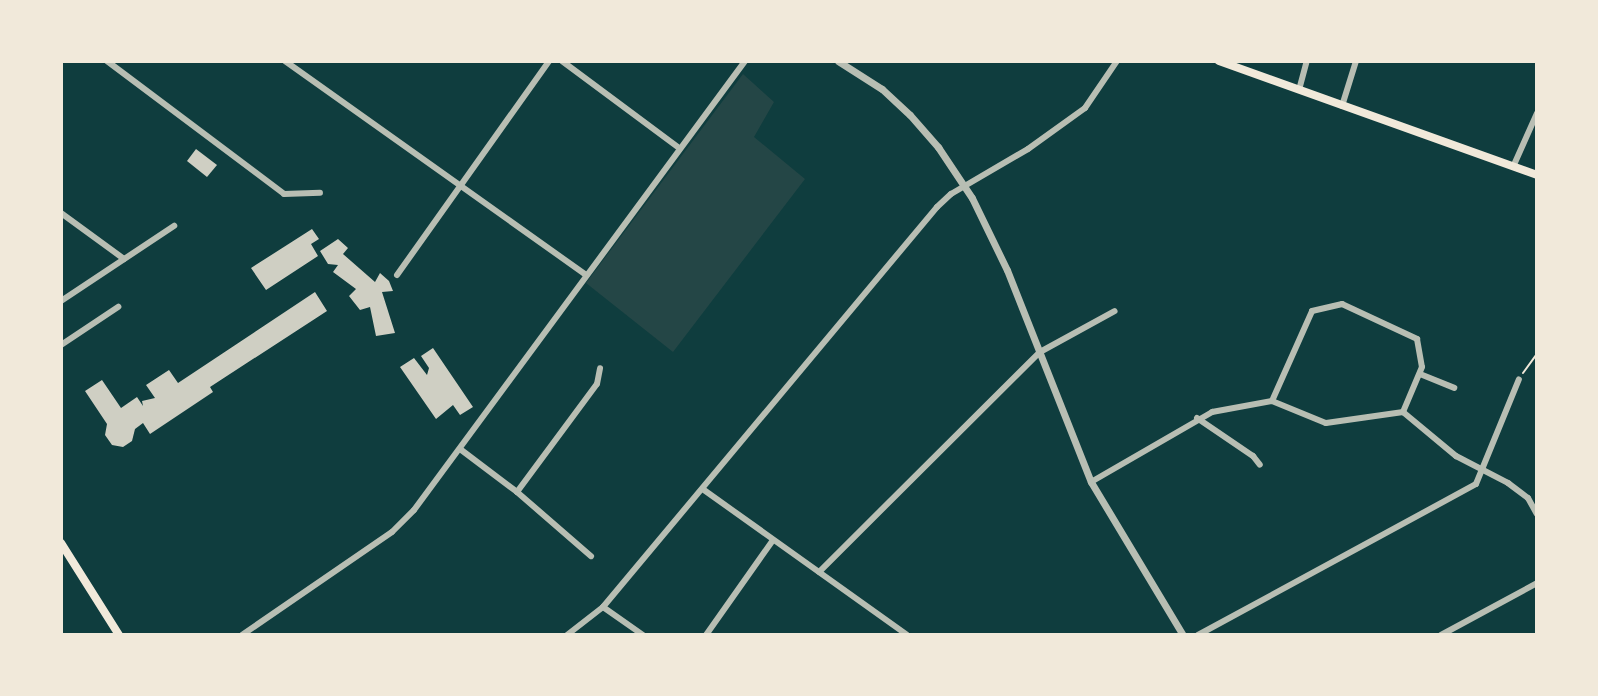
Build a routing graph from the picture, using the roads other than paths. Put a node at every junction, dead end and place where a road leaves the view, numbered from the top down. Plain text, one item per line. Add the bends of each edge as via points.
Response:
1 (107, 61) edge
2 (285, 61) edge
3 (549, 61) edge
4 (562, 61) edge
5 (745, 61) edge
6 (838, 61) edge
7 (1117, 61) edge
8 (1219, 61) edge
9 (1307, 61) edge
10 (1356, 61) edge
11 (1299, 90) junction
12 (1342, 106) junction
13 (1537, 113) edge
14 (678, 147) junction
15 (1513, 167) junction
16 (1537, 175) edge
17 (461, 185) junction
18 (965, 186) junction
19 (320, 193) dead end
20 (61, 213) edge
21 (174, 226) dead end
22 (124, 260) junction
23 (397, 275) dead end
24 (586, 275) junction
25 (61, 301) edge
26 (118, 307) dead end
27 (1115, 311) dead end
28 (61, 345) edge
29 (1040, 352) junction
30 (600, 368) dead end
31 (1419, 374) junction
32 (1519, 379) road end
33 (1454, 388) dead end
34 (1272, 401) junction
35 (1403, 412) junction
36 (1198, 418) junction
37 (460, 449) junction
38 (1260, 465) dead end
39 (1482, 473) junction
40 (1091, 482) junction
41 (704, 490) junction
42 (517, 492) junction
43 (1537, 514) edge
44 (773, 540) junction
45 (61, 543) edge
46 (591, 556) dead end
47 (819, 572) junction
48 (1537, 583) edge
49 (603, 607) junction
50 (119, 635) edge
51 (242, 635) edge
52 (567, 635) edge
53 (643, 635) edge
54 (706, 635) edge
55 (907, 635) edge
56 (1183, 635) edge
57 (1198, 635) edge
58 (1441, 635) edge

1 - 19 street via 284,194
2 - 17 street
3 - 17 street
4 - 14 street
5 - 14 street
6 - 18 street via 882,89 910,115
7 - 18 street via 1084,108 1028,149
8 - 11 main road
9 - 11 street
10 - 12 street
11 - 12 main road
12 - 15 main road
13 - 15 street
14 - 24 street
15 - 16 main road
17 - 23 street
17 - 24 street
18 - 29 street via 984,217
18 - 41 street via 937,208
20 - 22 street
21 - 22 street
22 - 25 street
24 - 37 street
26 - 28 street
27 - 29 street
29 - 40 street
29 - 47 street
30 - 42 street via 597,384
31 - 33 street
31 - 34 street via 1423,351 1417,339 1342,304 1328,304 1312,311
31 - 35 street
32 - 39 street
34 - 35 street via 1326,422
34 - 36 street via 1242,404
35 - 39 street
36 - 38 street via 1254,456
36 - 40 street
37 - 42 street
37 - 51 street via 393,532
39 - 43 street via 1508,483 1528,498
39 - 57 street via 1476,484
40 - 56 street
41 - 44 street
41 - 49 street
42 - 46 street
44 - 47 street
44 - 54 street
45 - 50 main road
47 - 55 street
48 - 58 street
49 - 52 street
49 - 53 street

